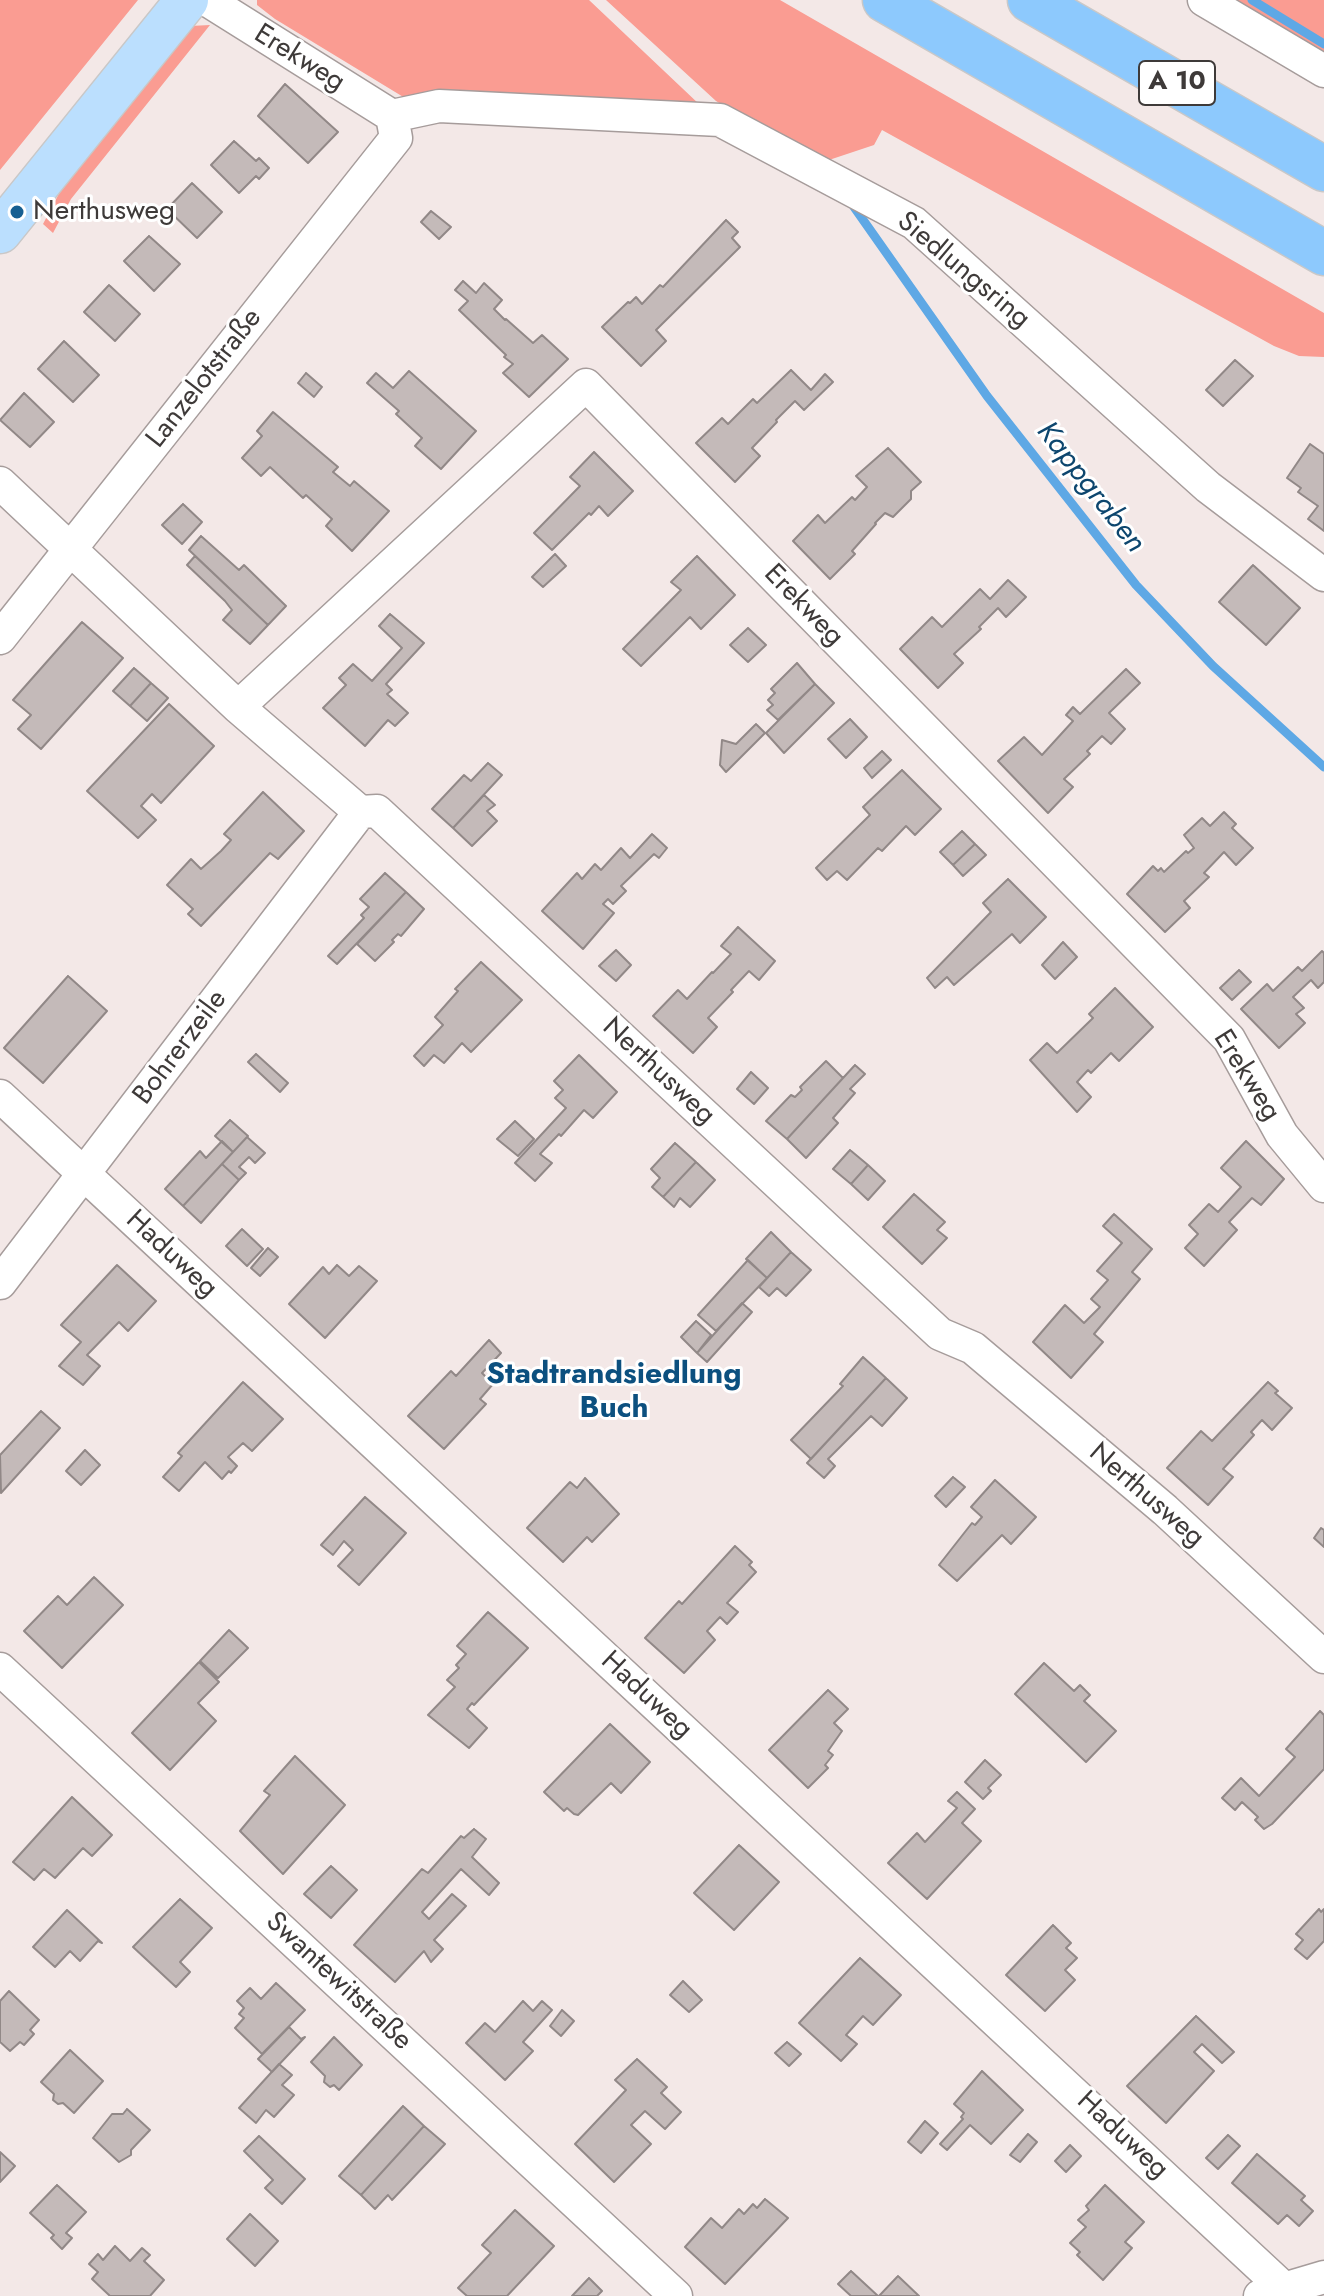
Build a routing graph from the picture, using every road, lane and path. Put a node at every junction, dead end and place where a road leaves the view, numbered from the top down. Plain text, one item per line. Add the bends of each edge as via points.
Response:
1 (187, 0) edge
2 (207, 0) edge
3 (885, 0) edge
4 (1030, 0) edge
5 (1204, 0) edge
6 (1324, 71) edge
7 (392, 116) junction
8 (1324, 169) edge
9 (0, 232) edge
10 (1324, 253) edge
11 (0, 483) edge
12 (70, 550) junction
13 (1324, 575) edge
14 (0, 638) edge
15 (238, 707) junction
16 (360, 812) junction
17 (0, 1096) edge
18 (84, 1175) junction
19 (1324, 1186) edge
20 (0, 1283) edge
21 (1324, 1657) edge
22 (0, 1669) edge
23 (1324, 2277) edge
24 (1279, 2294) edge
25 (676, 2296) edge

1 - 9 main road
2 - 7 street, Erekweg
3 - 10 highway, A 10
4 - 8 highway, A 10
5 - 6 street
7 - 12 street, Lanzelotstraße via 396,138
7 - 13 street, Siedlungsring via 439,106 720,120 914,223 1208,487
11 - 12 street, Nerthusweg
12 - 14 street, Lanzelotstraße
12 - 15 street, Nerthusweg
15 - 16 street, Nerthusweg
15 - 19 street, Erekweg via 586,385 1229,1039 1282,1135
16 - 18 street, Bohrerzeile
16 - 21 street, Nerthusweg via 377,811 940,1334 973,1348 1165,1510
17 - 18 street, Haduweg
18 - 20 street, Bohrerzeile
18 - 24 street, Haduweg
22 - 25 street, Swantewitstraße
23 - 24 street

